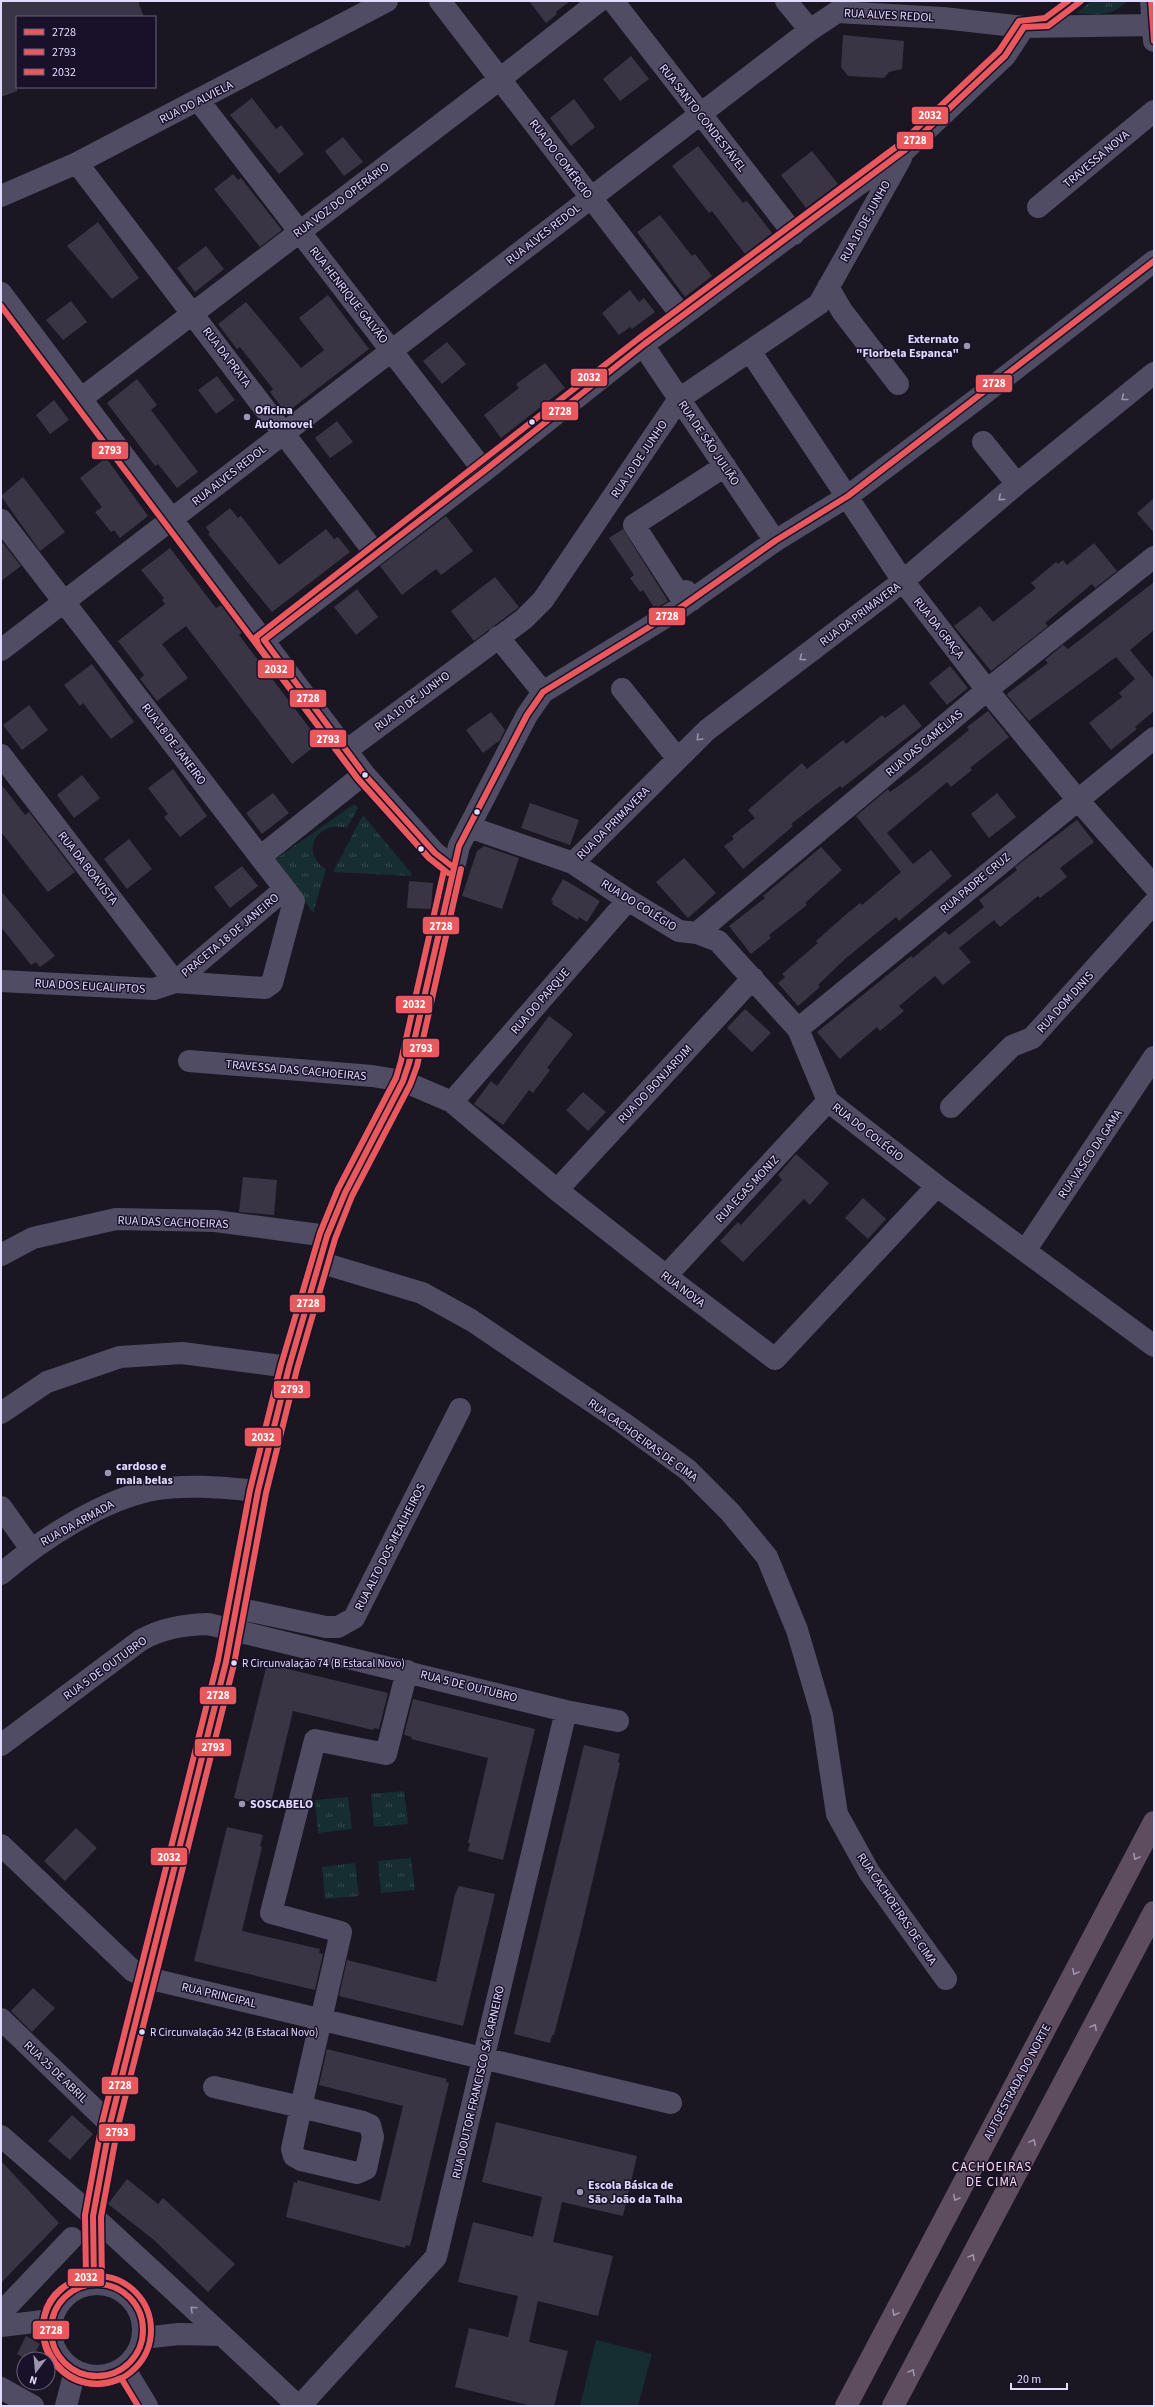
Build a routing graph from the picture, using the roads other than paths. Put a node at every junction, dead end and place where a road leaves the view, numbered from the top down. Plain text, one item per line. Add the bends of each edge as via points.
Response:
1 (387, 1) edge
2 (440, 1) edge
3 (599, 1) edge
4 (613, 1) edge
5 (786, 1) edge
6 (1150, 1) edge
7 (943, 10) edge
8 (1024, 27) junction
9 (810, 30) junction
10 (1153, 33) edge
11 (500, 79) junction
12 (199, 101) junction
13 (1154, 111) edge
14 (699, 115) junction
15 (905, 150) junction
16 (77, 163) junction
17 (1, 196) edge
18 (590, 198) junction
19 (1038, 207) dead end
20 (299, 232) junction
21 (794, 234) junction
22 (1154, 261) edge
23 (828, 287) junction
24 (1, 293) edge
25 (192, 312) junction
26 (682, 316) junction
27 (643, 345) junction
28 (393, 351) junction
29 (750, 351) junction
30 (1154, 374) edge
31 (898, 384) dead end
32 (82, 398) junction
33 (679, 399) junction
34 (284, 432) junction
35 (983, 442) dead end
36 (725, 466) junction
37 (484, 472) junction
38 (1017, 484) junction
39 (848, 496) junction
40 (173, 518) junction
41 (1, 520) edge
42 (775, 541) junction
43 (375, 553) junction
44 (1154, 557) edge
45 (903, 581) junction
46 (692, 600) junction
47 (65, 601) junction
48 (498, 637) junction
49 (264, 640) junction
50 (1, 650) edge
51 (622, 689) dead end
52 (987, 690) junction
53 (543, 692) junction
54 (1154, 738) edge
55 (347, 750) junction
56 (1, 755) edge
57 (678, 759) junction
58 (364, 774) junction
59 (1077, 799) junction
60 (468, 827) junction
61 (260, 857) junction
62 (573, 863) junction
63 (453, 867) junction
64 (1154, 886) edge
65 (285, 889) junction
66 (628, 900) junction
67 (1154, 903) edge
68 (697, 933) junction
69 (753, 978) junction
70 (2, 980) edge
71 (175, 982) junction
72 (272, 983) joint
73 (798, 1029) junction
74 (1154, 1057) edge
75 (189, 1061) dead end
76 (403, 1081) junction
77 (828, 1101) junction
78 (452, 1102) junction
79 (951, 1108) dead end
80 (937, 1186) junction
81 (557, 1190) junction
82 (327, 1236) junction
83 (1025, 1252) junction
84 (1, 1255) edge
85 (319, 1262) junction
86 (666, 1276) junction
87 (1154, 1346) edge
88 (289, 1367) junction
89 (460, 1409) dead end
90 (1, 1412) edge
91 (258, 1491) junction
92 (1, 1507) edge
93 (31, 1548) junction
94 (1, 1574) edge
95 (236, 1608) junction
96 (232, 1629) junction
97 (408, 1671) junction
98 (566, 1711) junction
99 (618, 1721) dead end
100 (1, 1745) edge
101 (1154, 1822) edge
102 (1, 1845) edge
103 (1154, 1912) edge
104 (146, 1978) junction
105 (946, 1979) dead end
106 (1, 2019) edge
107 (323, 2019) junction
108 (484, 2058) junction
109 (214, 2087) dead end
110 (671, 2103) dead end
111 (110, 2124) junction
112 (1, 2136) edge
113 (93, 2216) junction
114 (72, 2238) dead end
115 (94, 2284) junction
116 (1, 2313) edge
117 (51, 2320) junction
118 (1, 2326) edge
119 (222, 2335) junction
120 (143, 2338) junction
121 (124, 2368) junction
122 (75, 2371) junction
123 (1, 2388) edge
124 (33, 2406) edge
125 (66, 2406) edge
126 (148, 2406) edge
127 (299, 2406) edge
128 (846, 2406) edge
129 (893, 2406) edge

1 - 12 street, RUA DO ALVIELA
2 - 11 street, RUA DO COMÉRCIO
3 - 11 street, RUA VOZ DO OPERÁRIO
4 - 14 street, RUA SANTO CONDESTÁVEL
5 - 9 street
6 - 10 street
7 - 8 street, RUA ALVES REDOL
7 - 9 street, RUA ALVES REDOL via 837,12
8 - 10 street, RUA ALVES REDOL
8 - 15 street via 1005,56
9 - 14 street, RUA ALVES REDOL
11 - 18 street, RUA DO COMÉRCIO
11 - 20 street, RUA VOZ DO OPERÁRIO
12 - 16 street, RUA DO ALVIELA
12 - 20 street, RUA HENRIQUE GALVÃO
13 - 19 street, TRAVESSA NOVA
14 - 18 street, RUA ALVES REDOL
14 - 21 street, RUA SANTO CONDESTÁVEL
15 - 21 street
15 - 23 street, RUA 10 DE JUNHO
16 - 17 street, RUA DO ALVIELA
16 - 25 street, RUA DA PRATA
18 - 26 street, RUA DO COMÉRCIO
18 - 28 street, RUA ALVES REDOL
20 - 25 street, RUA VOZ DO OPERÁRIO
20 - 28 street, RUA HENRIQUE GALVÃO
21 - 26 street
22 - 39 street
23 - 29 street, RUA 10 DE JUNHO via 819,304
23 - 31 street via 842,312
24 - 32 street
25 - 32 street, RUA VOZ DO OPERÁRIO
25 - 34 street, RUA DA PRATA
26 - 27 street
27 - 33 street, RUA DE SÃO JULIÃO
27 - 37 street
28 - 34 street, RUA ALVES REDOL
28 - 37 street, RUA HENRIQUE GALVÃO
29 - 33 street, RUA 10 DE JUNHO
29 - 39 street, RUA DA GRAÇA
30 -> 38 street, RUA DA PRIMAVERA
32 - 40 street
33 - 36 street, RUA DE SÃO JULIÃO
33 - 48 street, RUA 10 DE JUNHO via 543,600 524,619
34 - 40 street, RUA ALVES REDOL
34 - 43 street, RUA DA PRATA
35 - 38 street
36 - 42 street, RUA DE SÃO JULIÃO
36 - 46 street via 634,525 680,596 686,591
37 - 43 street
38 -> 45 street, RUA DA PRIMAVERA
39 - 42 street
39 - 45 street, RUA DA GRAÇA
40 - 47 street, RUA ALVES REDOL
40 - 49 street
41 - 47 street, RUA 18 DE JANEIRO
42 - 46 street
43 - 49 street
44 - 52 street, RUA DAS CAMÉLIAS
45 - 52 street, RUA DA GRAÇA
45 -> 57 street, RUA DA PRIMAVERA via 707,730
46 - 53 street
47 - 50 street, RUA ALVES REDOL
47 - 61 street, RUA 18 DE JANEIRO
48 - 53 street
48 - 55 street, RUA 10 DE JUNHO
49 - 55 street
51 - 57 street
52 - 59 street, RUA DA GRAÇA
52 - 68 street, RUA DAS CAMÉLIAS
53 - 60 street via 527,715
54 - 59 street, RUA PADRE CRUZ
55 - 58 street
56 - 71 street, RUA DA BOAVISTA
57 - 62 street, RUA DA PRIMAVERA
58 - 61 street
58 - 63 street via 435,853
59 - 64 street, RUA DA GRAÇA
59 - 73 street, RUA PADRE CRUZ
60 - 62 street, RUA DO COLÉGIO
60 - 63 street
61 - 65 street, RUA 18 DE JANEIRO
62 - 66 street, RUA DO COLÉGIO
63 - 76 street
65 - 71 street, PRACETA 18 DE JANEIRO
65 - 72 street, RUA 18 DE JANEIRO via 294,901
66 - 68 street, RUA DO COLÉGIO via 679,930
66 - 78 street, RUA DO PARQUE
67 - 79 street, RUA DOM DINIS via 1032,1038 1012,1046
68 - 69 street, RUA DO COLÉGIO via 718,941
69 - 73 street, RUA DO COLÉGIO
69 - 81 street, RUA DO BONJARDIM
70 - 71 street, RUA DOS EUCALIPTOS via 154,989
71 - 72 street, RUA DOS EUCALIPTOS via 265,988
73 - 77 street, RUA DO COLÉGIO
74 - 83 street, RUA VASCO DA GAMA
75 - 76 street, TRAVESSA DAS CACHOEIRAS via 372,1076
76 - 78 street, RUA NOVA
76 - 82 street via 353,1178
77 - 80 street, RUA DO COLÉGIO
77 - 86 street, RUA EGAS MONIZ
78 - 81 street, RUA NOVA
80 - 83 street, RUA DO COLÉGIO
80 - 86 street, RUA NOVA via 775,1358
81 - 86 street, RUA NOVA
82 - 84 street, RUA DAS CACHOEIRAS via 215,1221 116,1219 32,1238
82 - 85 street
83 - 87 street, RUA DO COLÉGIO
85 - 88 street
85 - 105 street, RUA CACHOEIRAS DE CIMA via 422,1293 471,1320 688,1470 730,1512 767,1557 797,1630 822,1715 837,1814 869,1872
88 - 90 street via 182,1353 120,1357 47,1382
88 - 91 street
89 - 95 street, RUA ALTO DOS MEALHEIROS via 354,1618 338,1626 326,1627
91 - 93 street, RUA DA ARMADA via 213,1487 158,1489 115,1501
91 - 95 street
92 - 93 street
93 - 94 street, RUA DA ARMADA
95 - 96 street
96 - 97 street, RUA 5 DE OUTUBRO
96 - 100 street, RUA 5 DE OUTUBRO via 208,1624 181,1625 158,1631 141,1640
96 - 104 street via 226,1662
97 - 98 street, RUA 5 DE OUTUBRO
97 - 107 street via 386,1754 315,1740 271,1913 341,1932
98 - 99 street, RUA 5 DE OUTUBRO
98 - 108 street, RUA DOUTOR FRANCISCO SÁ CARNEIRO
101 -> 128 highway, AUTOESTRADA DO NORTE
102 - 104 street, RUA PRINCIPAL via 133,1971
129 -> 103 highway
104 - 107 street, RUA PRINCIPAL
104 - 111 street
106 - 111 street, RUA 25 DE ABRIL
107 - 108 street, RUA PRINCIPAL
107 - 109 street via 301,2107
108 - 110 street, RUA PRINCIPAL
108 - 127 street, RUA DOUTOR FRANCISCO SÁ CARNEIRO via 436,2257
111 - 113 street
112 - 113 street
113 - 115 street
119 -> 113 street
114 - 116 street
115 - 117 street via 71,2292 57,2306
115 - 120 street via 113,2286 127,2295 138,2307 143,2322
117 - 118 street
117 - 122 street via 52,2340 58,2355
119 - 120 street via 179,2334
119 - 127 street
120 - 121 street via 136,2356
121 - 122 street via 104,2376 88,2376
121 - 126 street
122 - 125 street
123 - 124 street

